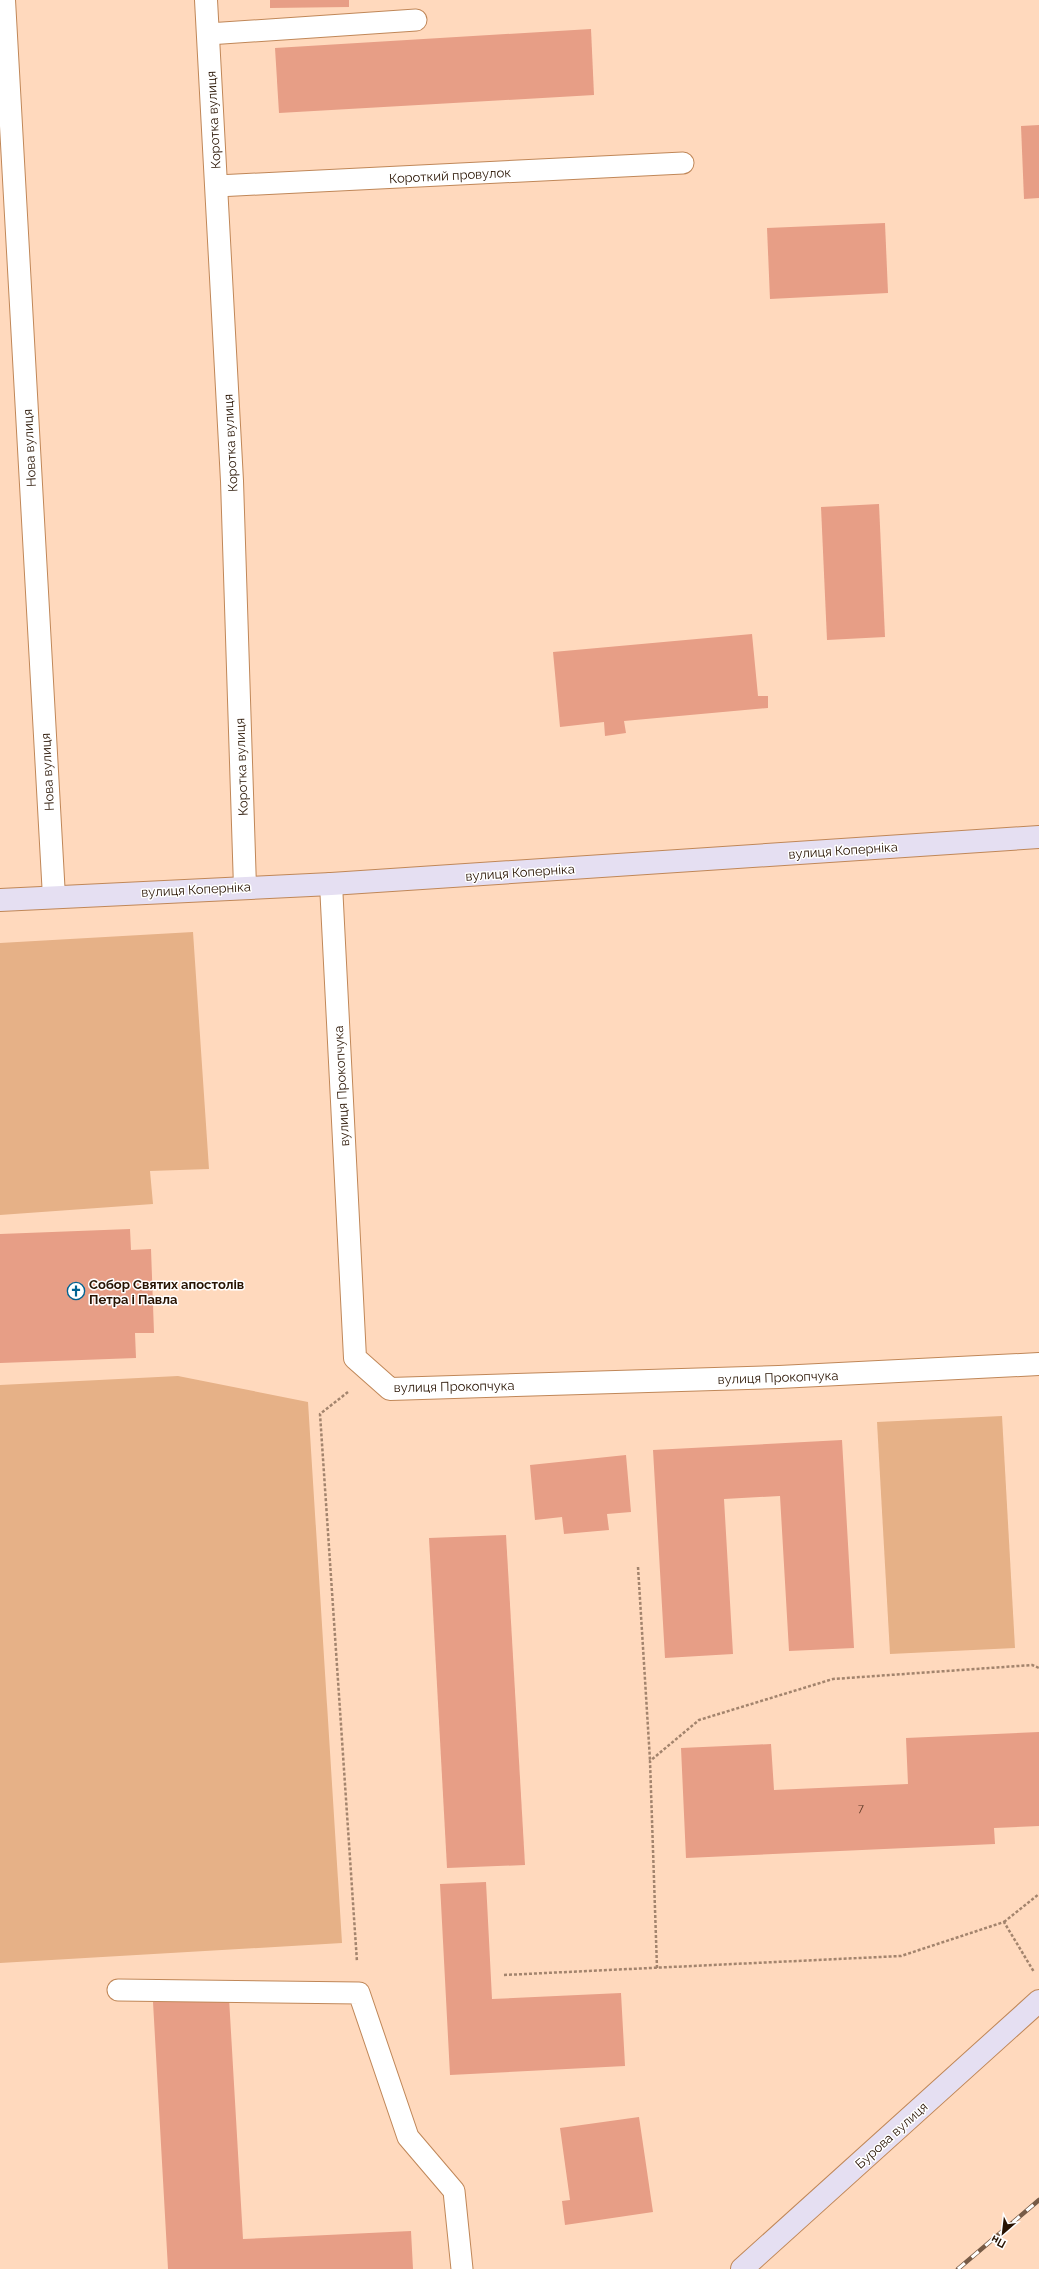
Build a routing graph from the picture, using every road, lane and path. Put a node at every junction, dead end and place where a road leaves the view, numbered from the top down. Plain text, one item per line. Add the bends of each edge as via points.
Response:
1 (4, 0) edge
2 (206, 0) edge
3 (416, 20) dead end
4 (208, 34) junction
5 (683, 163) dead end
6 (217, 186) junction
7 (1039, 837) edge
8 (331, 884) junction
9 (244, 887) junction
10 (54, 897) junction
11 (0, 900) edge
12 (1039, 1364) edge
13 (371, 1373) junction
14 (638, 1567) dead end
15 (1039, 1668) edge
16 (650, 1761) junction
17 (1039, 1894) edge
18 (1004, 1922) junction
19 (657, 1968) junction
20 (1035, 1974) dead end
21 (504, 1975) dead end
22 (118, 1990) dead end
23 (359, 1993) junction
24 (1039, 2001) edge
25 (462, 2269) edge
26 (742, 2269) edge

1 - 10 street, Нова вулиця
2 - 4 street, Коротка вулиця
3 - 4 lane
4 - 6 street, Коротка вулиця
5 - 6 lane, Короткий провулок
6 - 9 street, Коротка вулиця via 232,481
7 - 8 main road, вулиця Коперніка
8 - 9 main road, вулиця Коперніка
8 - 13 street, вулиця Прокопчука via 355,1358
9 - 10 main road, вулиця Коперніка
10 - 11 main road, вулиця Коперніка
12 - 13 street, вулиця Прокопчука via 779,1377 390,1390
13 - 23 path via 320,1414
14 - 16 path
15 - 16 path via 1032,1665 833,1679 699,1720
16 - 19 path
17 - 18 path
18 - 19 path via 901,1956
18 - 20 path
19 - 21 path
22 - 23 lane
23 - 25 lane via 408,2137 454,2191
24 - 26 main road, Бурова вулиця

